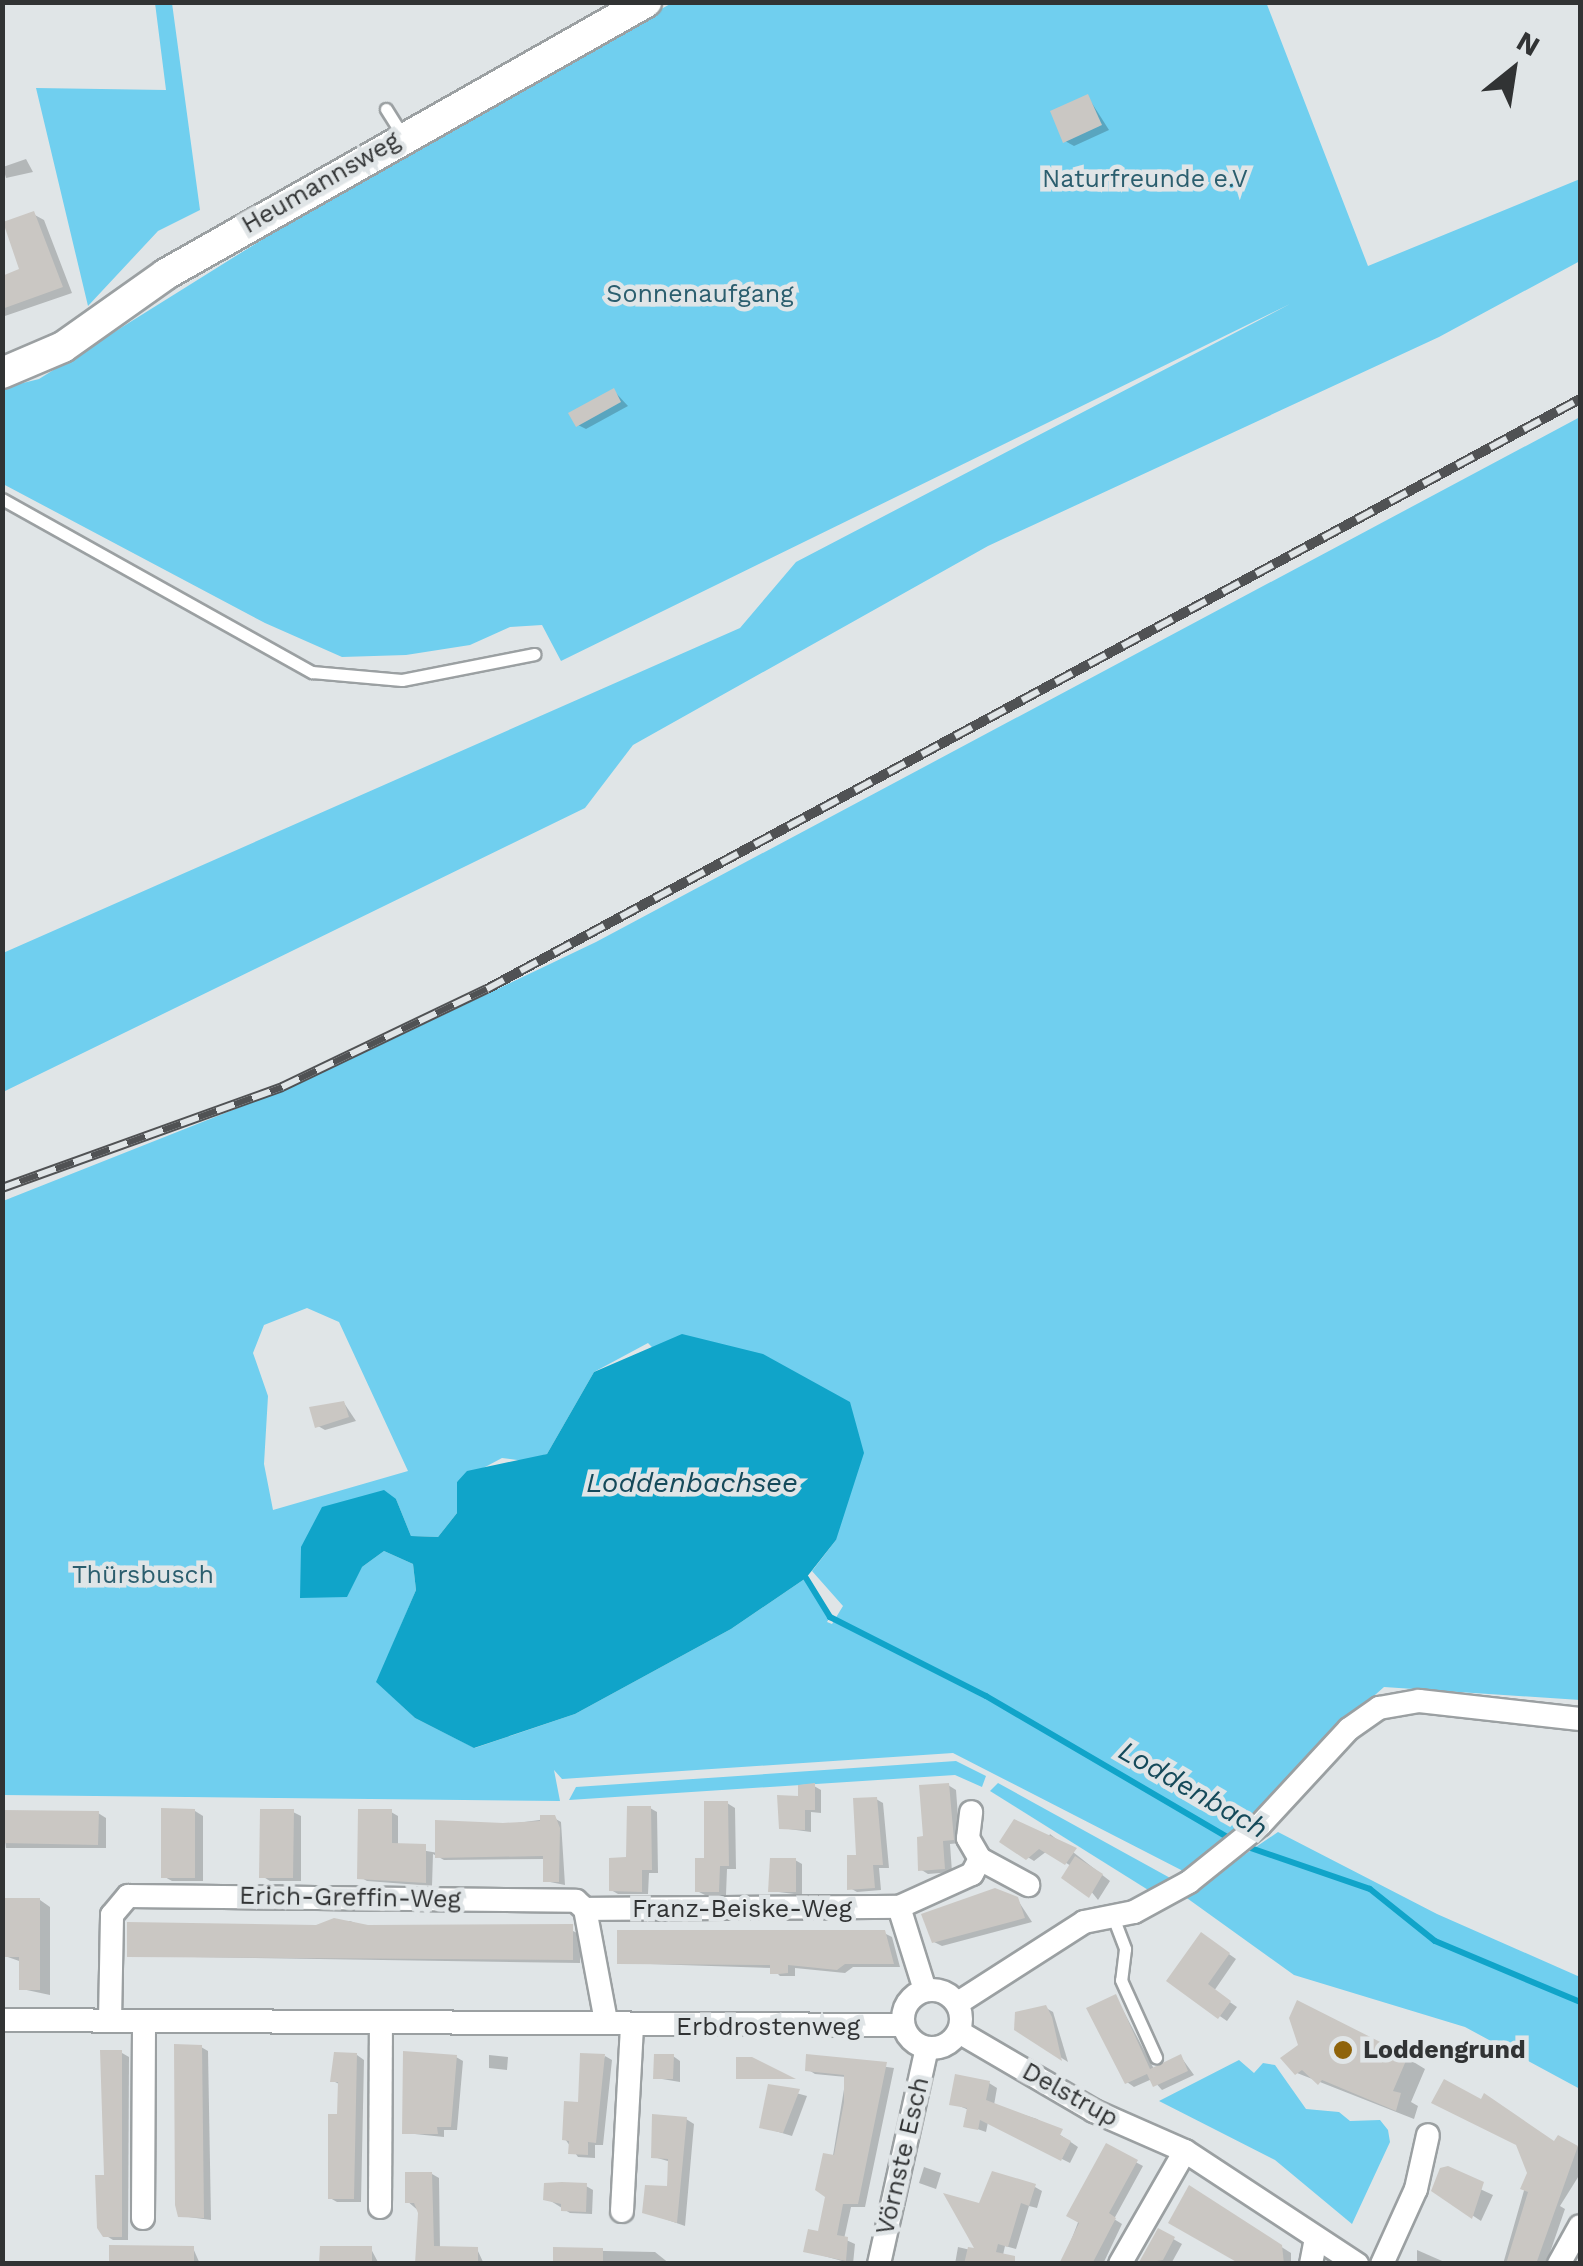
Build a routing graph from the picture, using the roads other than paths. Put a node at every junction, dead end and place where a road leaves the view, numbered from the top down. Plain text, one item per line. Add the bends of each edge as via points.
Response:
1 (645, 3) edge
2 (2, 374) edge
3 (2, 499) edge
4 (534, 654) dead end
5 (1580, 1719) edge
6 (971, 1812) dead end
7 (980, 1859) junction
8 (1028, 1885) dead end
9 (899, 1907) junction
10 (586, 1909) junction
11 (1112, 1917) junction
12 (925, 1990) junction
13 (958, 2003) junction
14 (2, 2020) edge
15 (110, 2020) junction
16 (606, 2021) junction
17 (144, 2023) junction
18 (903, 2025) junction
19 (382, 2026) junction
20 (632, 2028) junction
21 (959, 2032) junction
22 (927, 2048) junction
23 (1156, 2057) dead end
24 (1428, 2134) dead end
25 (1185, 2151) junction
26 (380, 2207) dead end
27 (622, 2212) dead end
28 (143, 2218) dead end
29 (1580, 2226) edge
30 (1316, 2239) junction
31 (879, 2264) edge
32 (1120, 2264) edge
33 (1311, 2264) edge
34 (1357, 2264) edge
35 (1382, 2264) edge
36 (1559, 2264) edge

1 - 2 street, Heumannsweg via 394,122 63,347
3 - 4 lane via 312,672 402,680
5 - 11 street via 1391,1704 1349,1728 1260,1825 1189,1882
6 - 7 street via 968,1838
7 - 8 street
7 - 9 street, Franz-Beiske-Weg via 972,1874
9 - 10 street, Franz-Beiske-Weg
9 - 12 street
10 - 15 street, Erich-Greffin-Weg via 576,1900 128,1896 112,1914
10 - 16 street
11 - 13 street via 1084,1922
11 - 23 lane via 1126,1949 1121,1980
12 - 13 street via 937,1989
12 - 18 street via 907,2003
13 - 21 street
14 - 15 street, Erbdrostenweg
15 - 17 street, Erbdrostenweg
16 - 19 street, Erbdrostenweg
16 - 20 street, Erbdrostenweg
17 - 19 street, Erbdrostenweg
17 - 28 street
18 - 20 street, Erbdrostenweg
18 - 22 street
19 - 26 street
20 - 27 street
21 - 22 street via 951,2042
21 - 25 street, Delstrup via 1094,2112
22 - 31 street, Vörnste Esch
24 - 35 street via 1416,2189
25 - 30 street, Delstrup via 1259,2194
25 - 32 street
29 - 36 street
30 - 33 street
30 - 34 street, Delstrup

